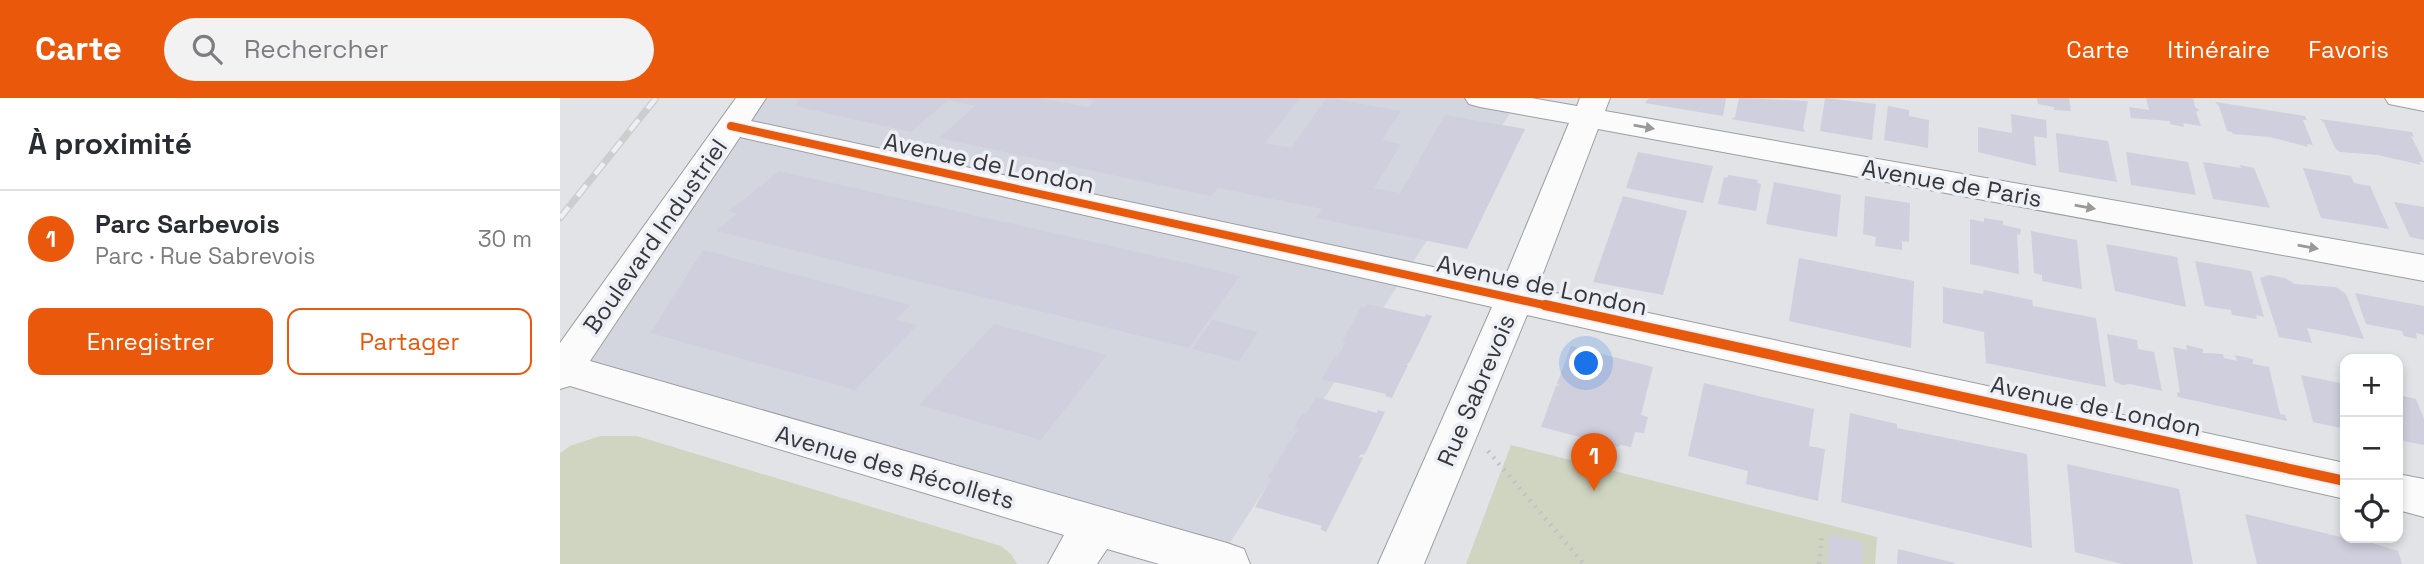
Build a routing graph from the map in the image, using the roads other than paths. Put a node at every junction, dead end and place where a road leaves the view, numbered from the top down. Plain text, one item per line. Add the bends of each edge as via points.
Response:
1 (1480, 98) edge
2 (2400, 98) edge
3 (2424, 102) edge
4 (1590, 107) edge
5 (741, 112) edge
6 (2424, 268) edge
7 (1515, 298) junction
8 (562, 372) edge
9 (2340, 480) edge
10 (2403, 493) edge
11 (2424, 498) edge
12 (1097, 526) junction
13 (1071, 564) edge
14 (1227, 564) edge
15 (1401, 564) edge

1 - 4 street, Avenue de Paris
2 - 3 street
4 -> 6 street, Avenue de Paris
4 - 7 street, Rue Sabrevois
5 - 7 street, Avenue de London
5 - 8 street, Boulevard Industriel
7 - 9 street, Avenue de London
7 - 15 street, Rue Sabrevois
8 - 12 street, Avenue des Récollets
10 - 11 street
12 - 13 street
12 - 14 street, Avenue des Récollets

